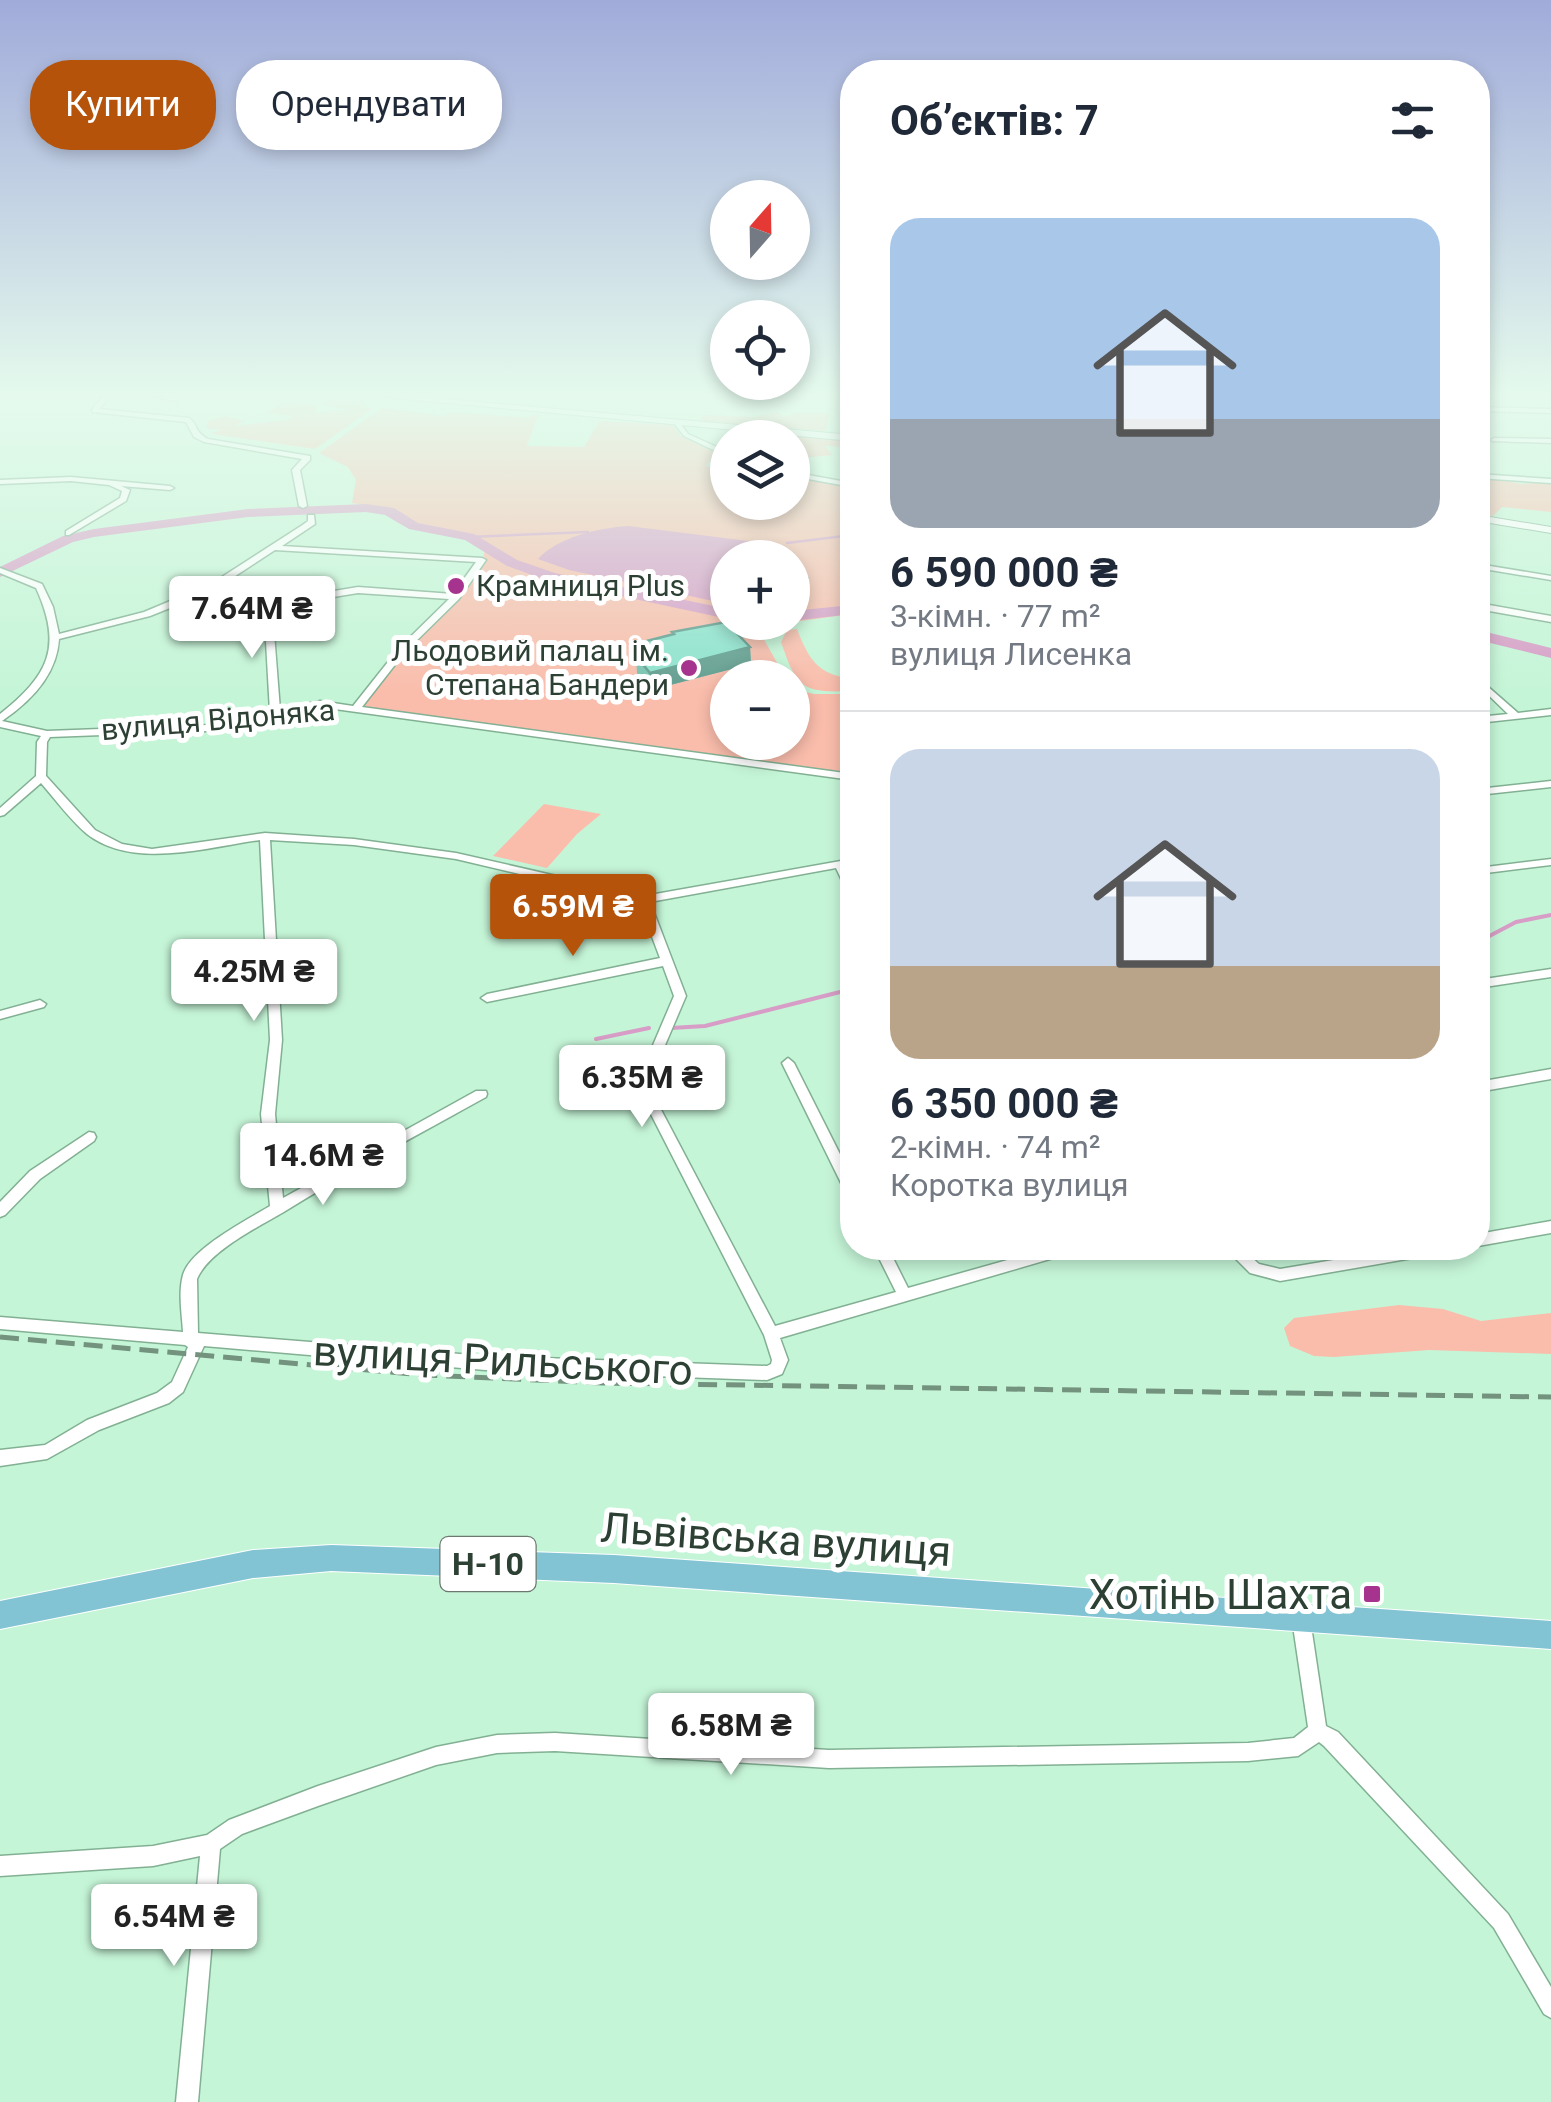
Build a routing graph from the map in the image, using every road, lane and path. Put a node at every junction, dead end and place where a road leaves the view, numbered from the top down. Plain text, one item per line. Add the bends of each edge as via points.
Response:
1 (124, 495) edge
2 (301, 495) edge
3 (303, 506) dead end
4 (311, 517) dead end
5 (1490, 520) edge
6 (1551, 530) edge
7 (69, 533) dead end
8 (275, 548) junction
9 (1490, 568) edge
10 (4, 571) edge
11 (1551, 578) edge
12 (456, 597) junction
13 (178, 601) junction
14 (268, 606) junction
15 (1490, 608) edge
16 (1551, 619) edge
17 (56, 637) junction
18 (1490, 691) edge
19 (355, 708) junction
20 (1551, 712) edge
21 (275, 713) junction
22 (1516, 716) junction
23 (1490, 719) edge
24 (0, 722) edge
25 (47, 734) junction
26 (840, 775) edge
27 (41, 777) junction
28 (1551, 784) edge
29 (1490, 791) edge
30 (0, 812) edge
31 (266, 836) junction
32 (1551, 862) edge
33 (840, 865) edge
34 (1490, 870) edge
35 (644, 900) junction
36 (667, 961) junction
37 (1551, 973) edge
38 (1490, 982) edge
39 (487, 998) dead end
40 (40, 1004) dead end
41 (0, 1016) edge
42 (788, 1063) dead end
43 (1551, 1074) edge
44 (1490, 1085) edge
45 (481, 1094) dead end
46 (89, 1137) dead end
47 (840, 1167) edge
48 (277, 1208) junction
49 (0, 1210) edge
50 (1551, 1227) edge
51 (1490, 1238) edge
52 (887, 1260) edge
53 (1010, 1260) edge
54 (1245, 1260) edge
55 (1369, 1260) edge
56 (905, 1296) junction
57 (0, 1323) edge
58 (771, 1334) junction
59 (195, 1341) junction
60 (0, 1458) edge
61 (0, 1615) edge
62 (1300, 1617) junction
63 (1551, 1634) edge
64 (1318, 1730) junction
65 (211, 1844) junction
66 (0, 1866) edge
67 (1551, 2007) edge
68 (188, 2102) edge

1 - 7 street
2 - 3 street
4 - 8 street
5 - 6 main road
8 - 12 street via 482,560
8 - 13 street
9 - 11 street
10 - 17 street via 39,586
12 - 14 street via 358,590
12 - 19 street
13 - 14 street
13 - 17 street
14 - 21 street
15 - 16 street
17 - 24 street via 51,667 36,690
18 - 22 street
19 - 21 street, вулиця Відоняка via 320,704
19 - 26 street, вулиця Відоняка
20 - 22 street
21 - 25 street, вулиця Відоняка via 207,728
22 - 23 street
24 - 25 street, вулиця Відоняка
25 - 27 street
27 - 30 street
27 - 31 street via 91,832 119,847 152,852
28 - 29 street
31 - 35 street via 456,856
31 - 48 street via 276,1040 268,1114
32 - 34 street
33 - 35 street
35 - 36 street
36 - 39 street
36 - 58 street via 680,996 642,1084
37 - 38 street
40 - 41 street
42 - 47 street
43 - 44 street
45 - 48 street
46 - 49 street
48 - 59 street via 208,1252 190,1272
50 - 51 street
52 - 56 street
53 - 56 street
54 - 55 street via 1280,1276
56 - 58 street
57 - 59 street, вулиця Рильського
58 - 59 street, вулиця Рильського via 780,1360 768,1373 485,1363
59 - 60 street via 178,1388 163,1398 93,1425 47,1452
61 - 62 main road, Львівська вулиця / Н-10 via 253,1564 331,1558 614,1569
62 - 63 main road, Львівська вулиця / Н-10
62 - 64 street
64 - 65 street via 1298,1747 1248,1752 830,1759 498,1744 436,1756 318,1796 236,1826
64 - 67 street via 1501,1920
65 - 66 street via 153,1856
65 - 68 street

